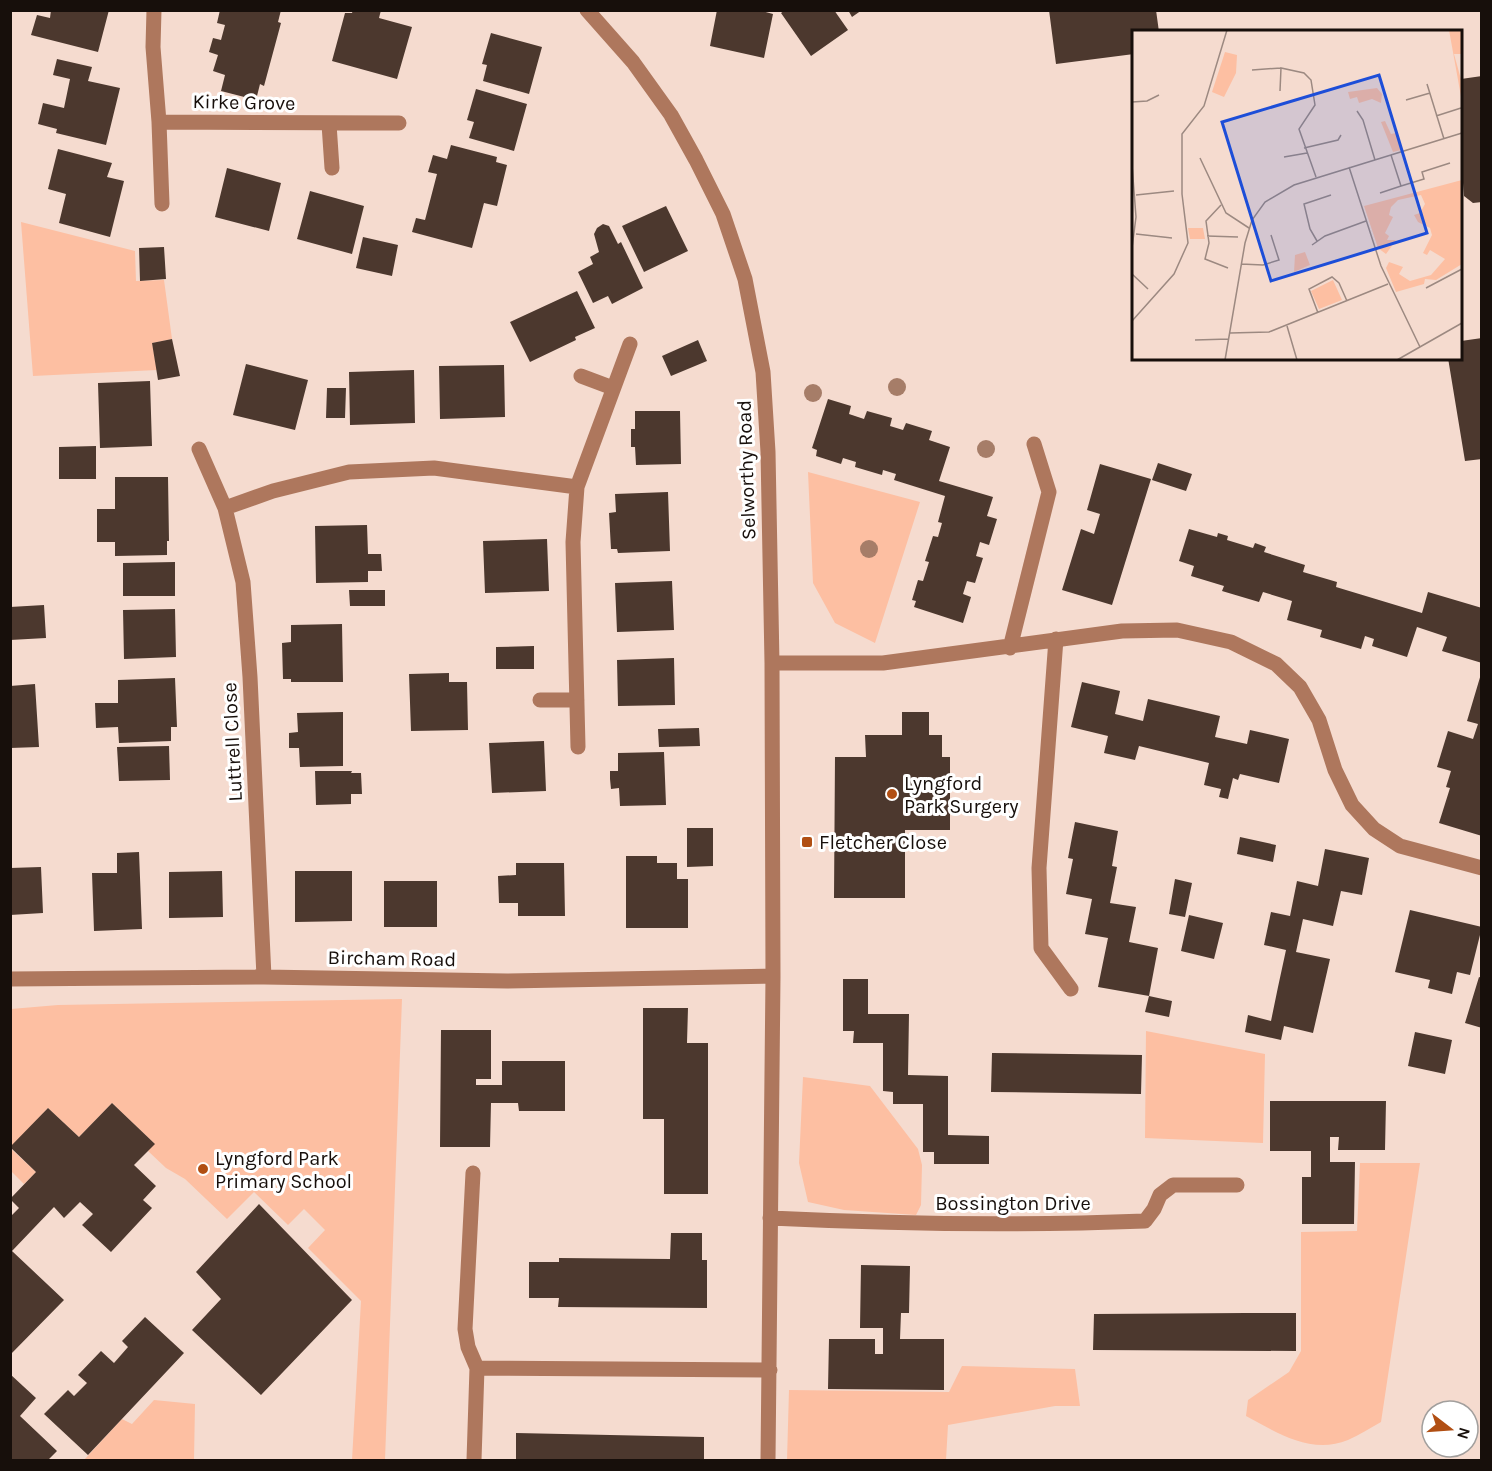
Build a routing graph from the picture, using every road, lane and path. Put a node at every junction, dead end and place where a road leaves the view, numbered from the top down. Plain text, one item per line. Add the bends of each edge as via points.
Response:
1 (154, 10) edge
2 (587, 10) edge
3 (159, 122) junction
4 (399, 123) dead end
5 (329, 124) junction
6 (332, 168) dead end
7 (162, 204) dead end
8 (630, 344) dead end
9 (581, 376) dead end
10 (614, 388) junction
11 (1034, 444) dead end
12 (199, 449) dead end
13 (577, 487) junction
14 (225, 508) junction
15 (1056, 639) junction
16 (1010, 648) junction
17 (772, 663) junction
18 (540, 700) dead end
19 (577, 700) junction
20 (578, 747) dead end
21 (1482, 868) edge
22 (773, 976) junction
23 (264, 977) junction
24 (10, 979) edge
25 (1071, 988) dead end
26 (473, 1173) dead end
27 (1237, 1185) dead end
28 (770, 1218) junction
29 (477, 1368) junction
30 (770, 1370) junction
31 (474, 1461) edge
32 (768, 1461) edge

1 - 3 street
2 - 17 street, Selworthy Road via 633,62 671,115 723,214 746,279 763,372
3 - 5 street, Kirke Grove
3 - 7 street
4 - 5 street, Kirke Grove
5 - 6 street
8 - 10 street
9 - 10 street
10 - 13 street
11 - 16 street via 1049,492
12 - 14 street, Luttrell Close
13 - 14 street via 434,468 349,472
13 - 19 street via 573,542
14 - 23 street, Luttrell Close via 243,582
15 - 16 street
15 - 21 street via 1122,631 1177,630 1231,642 1276,664 1300,687 1319,720 1335,770 1352,805 1374,829 1400,846
15 - 25 street via 1039,868 1041,948
16 - 17 street via 883,663
17 - 22 street, Selworthy Road
18 - 19 street
19 - 20 street
22 - 23 street, Bircham Road via 507,981
22 - 28 street
23 - 24 street, Bircham Road
26 - 29 street via 465,1329
27 - 28 street, Bossington Drive via 1173,1185 1160,1194 1145,1221 1082,1225 902,1224
28 - 30 street
29 - 30 street
29 - 31 street
30 - 32 street

